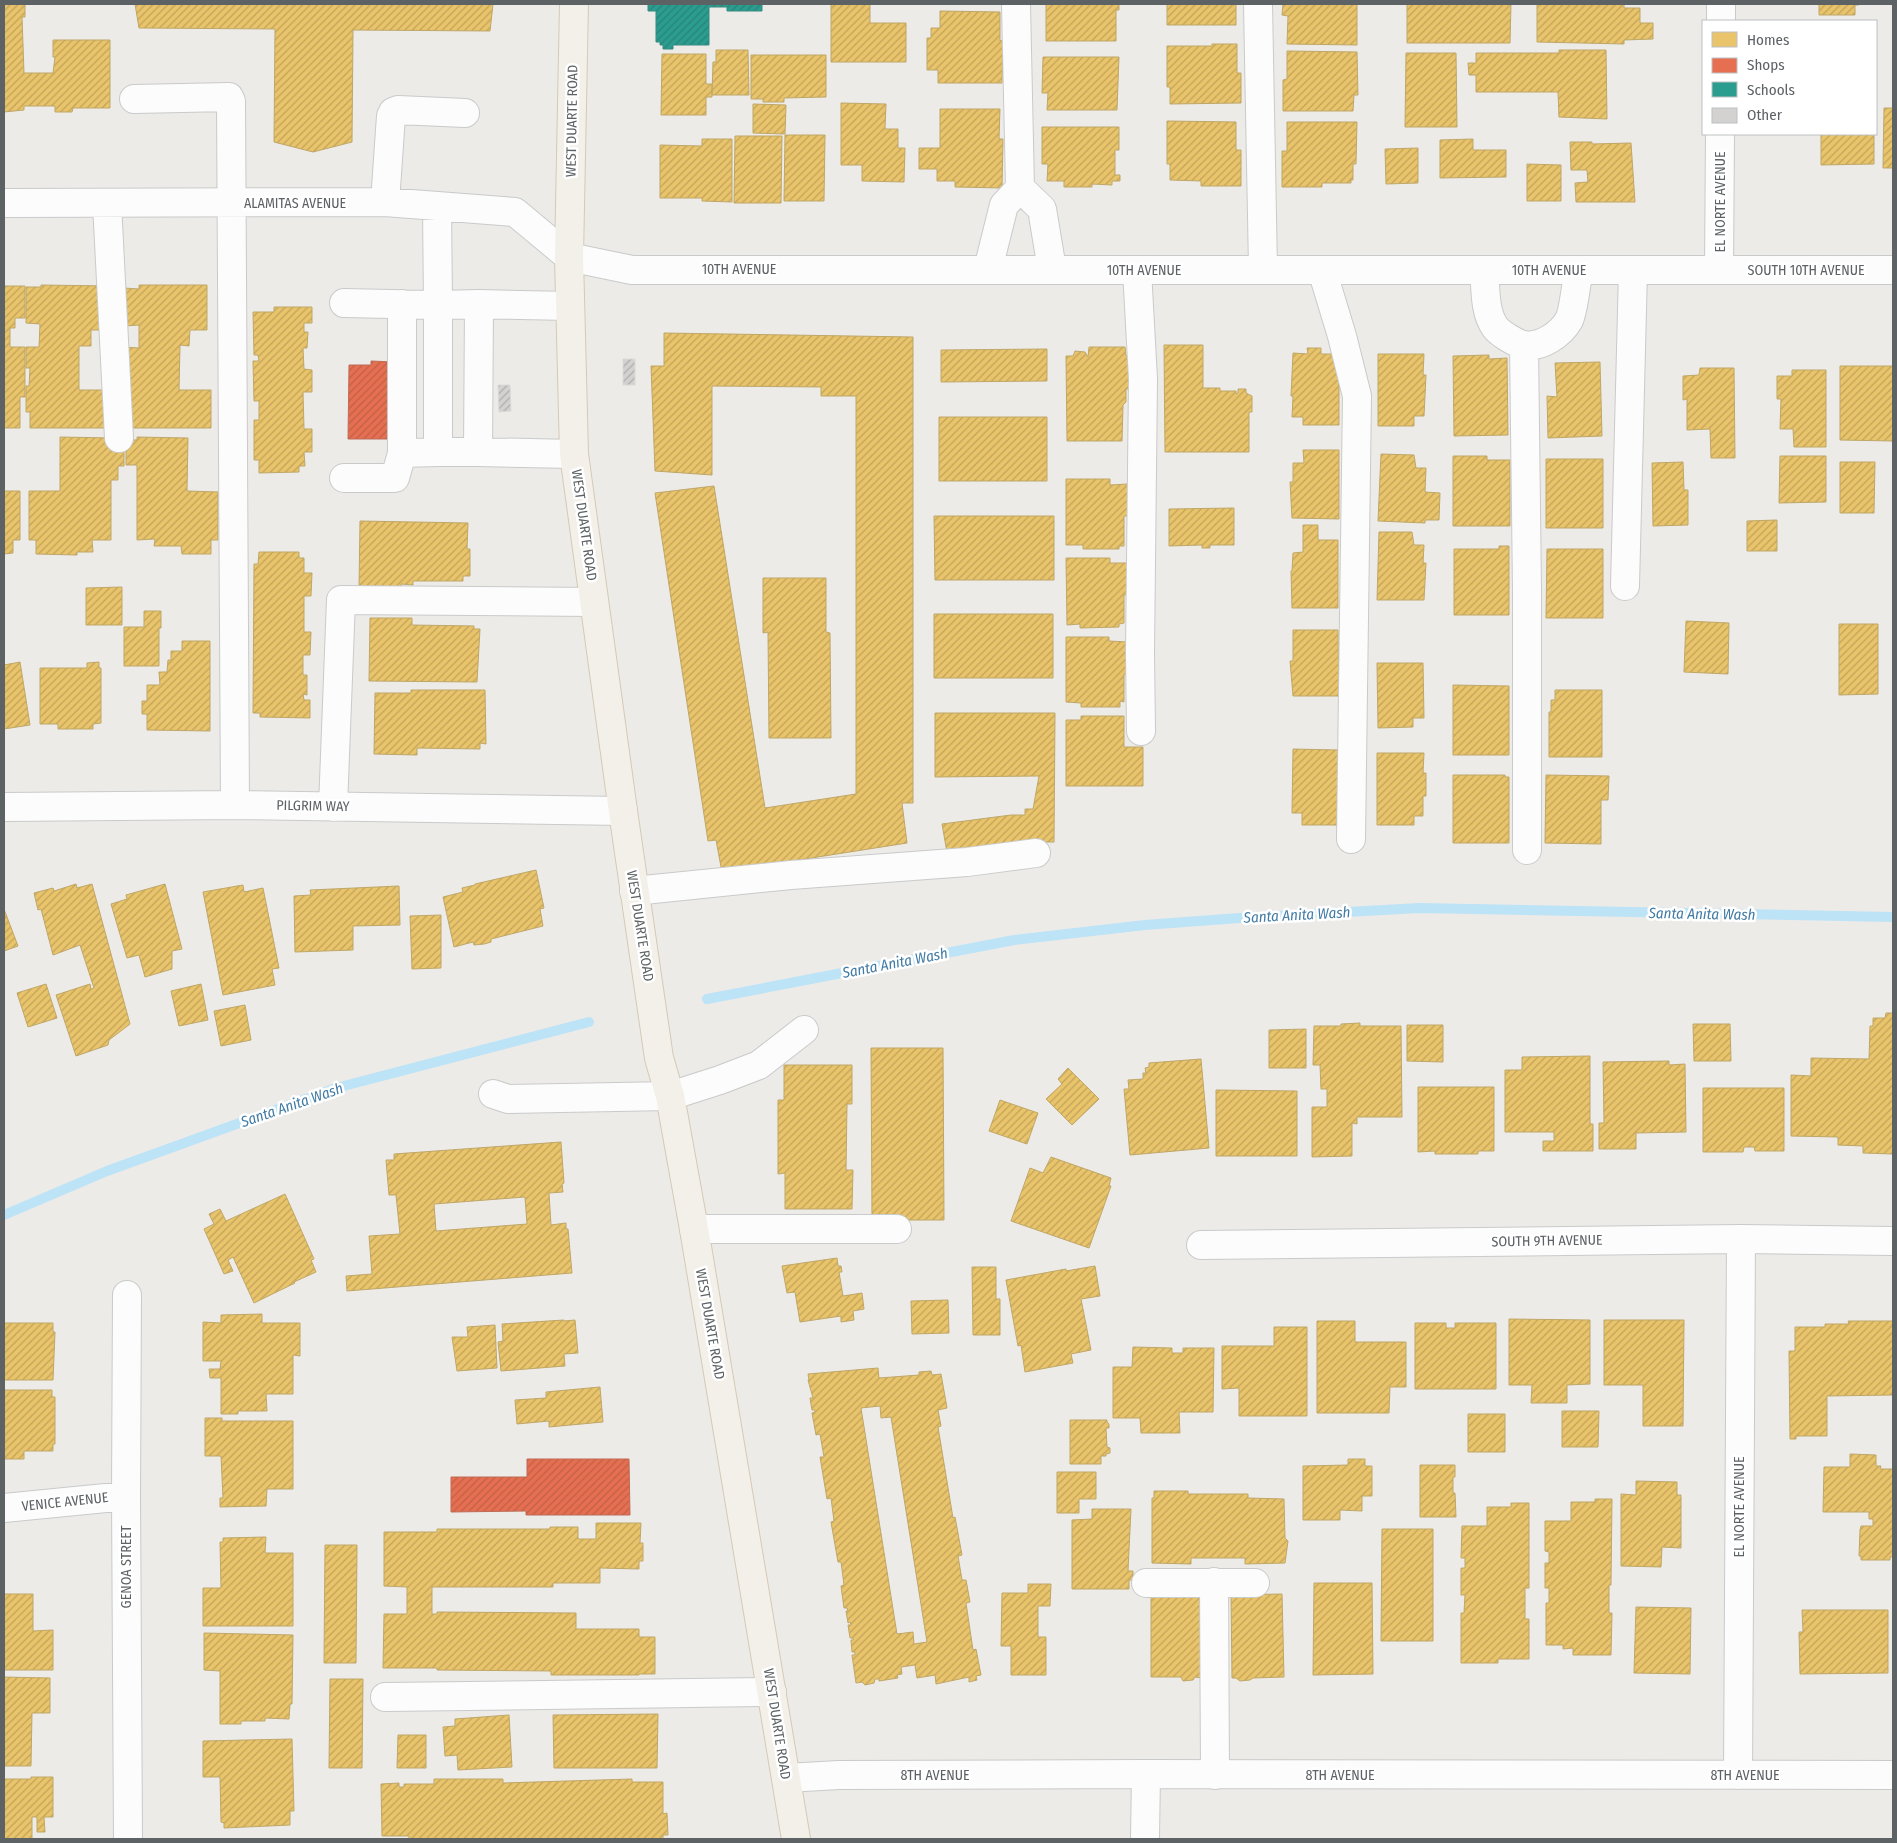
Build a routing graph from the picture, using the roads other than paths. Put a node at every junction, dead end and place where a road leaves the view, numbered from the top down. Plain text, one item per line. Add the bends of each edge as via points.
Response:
1 (574, 4) edge
2 (1016, 4) edge
3 (1258, 4) edge
4 (1721, 4) edge
5 (1721, 20) edge
6 (134, 100) dead end
7 (465, 114) dead end
8 (1720, 135) edge
9 (1020, 188) junction
10 (385, 202) junction
11 (107, 203) junction
12 (233, 203) junction
13 (4, 204) edge
14 (437, 206) junction
15 (569, 257) junction
16 (988, 269) junction
17 (1052, 269) junction
18 (1263, 269) junction
19 (1136, 270) junction
20 (1322, 270) junction
21 (1484, 270) junction
22 (1579, 270) junction
23 (1719, 270) junction
24 (1893, 270) edge
25 (1633, 271) junction
26 (344, 303) dead end
27 (402, 304) junction
28 (438, 304) junction
29 (479, 304) junction
30 (570, 306) junction
31 (1524, 345) junction
32 (119, 438) dead end
33 (438, 452) junction
34 (478, 452) junction
35 (402, 453) junction
36 (574, 454) junction
37 (344, 478) dead end
38 (1625, 586) dead end
39 (594, 602) junction
40 (1141, 731) dead end
41 (236, 805) junction
42 (4, 807) edge
43 (333, 807) junction
44 (623, 811) junction
45 (1351, 840) dead end
46 (1527, 850) dead end
47 (1036, 853) dead end
48 (634, 891) junction
49 (804, 1030) dead end
50 (493, 1094) dead end
51 (670, 1096) junction
52 (694, 1228) junction
53 (897, 1229) dead end
54 (1741, 1239) junction
55 (1893, 1241) edge
56 (1201, 1245) dead end
57 (128, 1294) dead end
58 (126, 1496) junction
59 (4, 1508) edge
60 (1214, 1582) junction
61 (1146, 1583) dead end
62 (1255, 1583) dead end
63 (772, 1692) junction
64 (385, 1697) dead end
65 (1146, 1774) junction
66 (1215, 1775) junction
67 (1738, 1775) junction
68 (1893, 1776) edge
69 (786, 1778) junction
70 (128, 1839) edge
71 (796, 1839) edge
72 (1145, 1839) edge

1 - 15 main road, WEST DUARTE ROAD
2 - 9 street
3 - 18 street
4 - 5 street
6 - 12 street via 229,97 232,101
7 - 10 street via 393,112
8 - 23 street, EL NORTE AVENUE
9 - 16 street via 1004,205
9 - 17 street via 1042,209
10 - 12 street, ALAMITAS AVENUE
10 - 14 street, ALAMITAS AVENUE
11 - 12 street, ALAMITAS AVENUE
11 - 13 street, ALAMITAS AVENUE
11 - 32 street
12 - 41 street
14 - 15 street, ALAMITAS AVENUE via 515,212
14 - 28 street
15 - 16 street, 10TH AVENUE via 632,270
15 - 30 main road, WEST DUARTE ROAD
16 - 17 street, 10TH AVENUE
17 - 19 street, 10TH AVENUE
18 - 19 street, 10TH AVENUE
18 - 20 street, 10TH AVENUE
19 - 40 street via 1143,379
20 - 21 street, 10TH AVENUE
20 - 45 street via 1357,396
21 - 22 street, 10TH AVENUE
21 - 31 street via 1488,312 1496,328
22 - 25 street, 10TH AVENUE
22 - 31 street via 1570,318 1560,334
23 - 24 street, SOUTH 10TH AVENUE
23 - 25 street, 10TH AVENUE
25 - 38 street
26 - 27 street
27 - 28 street
27 - 35 street
28 - 29 street
28 - 33 street
29 - 30 street
29 - 34 street
30 - 36 main road, WEST DUARTE ROAD
31 - 46 street
33 - 34 street
33 - 35 street
34 - 36 street
35 - 37 street via 395,478
36 - 39 main road, WEST DUARTE ROAD
39 - 43 street via 341,600
39 - 44 main road, WEST DUARTE ROAD
41 - 42 street, PILGRIM WAY
41 - 43 street, PILGRIM WAY
43 - 44 street, PILGRIM WAY
44 - 48 main road, WEST DUARTE ROAD
47 - 48 street
48 - 51 main road, WEST DUARTE ROAD via 659,1058
49 - 51 street via 759,1065
50 - 51 street via 508,1099
51 - 52 main road, WEST DUARTE ROAD
52 - 53 street
52 - 63 main road, WEST DUARTE ROAD
54 - 55 street, SOUTH 9TH AVENUE
54 - 56 street, SOUTH 9TH AVENUE
54 - 67 street, EL NORTE AVENUE
57 - 58 street, GENOA STREET
58 - 59 street, VENICE AVENUE
58 - 70 street, GENOA STREET
60 - 61 street
60 - 62 street
60 - 66 street
63 - 64 street
63 - 69 main road, WEST DUARTE ROAD
65 - 66 street, 8TH AVENUE
65 - 69 street, 8TH AVENUE
65 - 72 street
66 - 67 street, 8TH AVENUE
67 - 68 street, 8TH AVENUE
69 - 71 main road, WEST DUARTE ROAD

